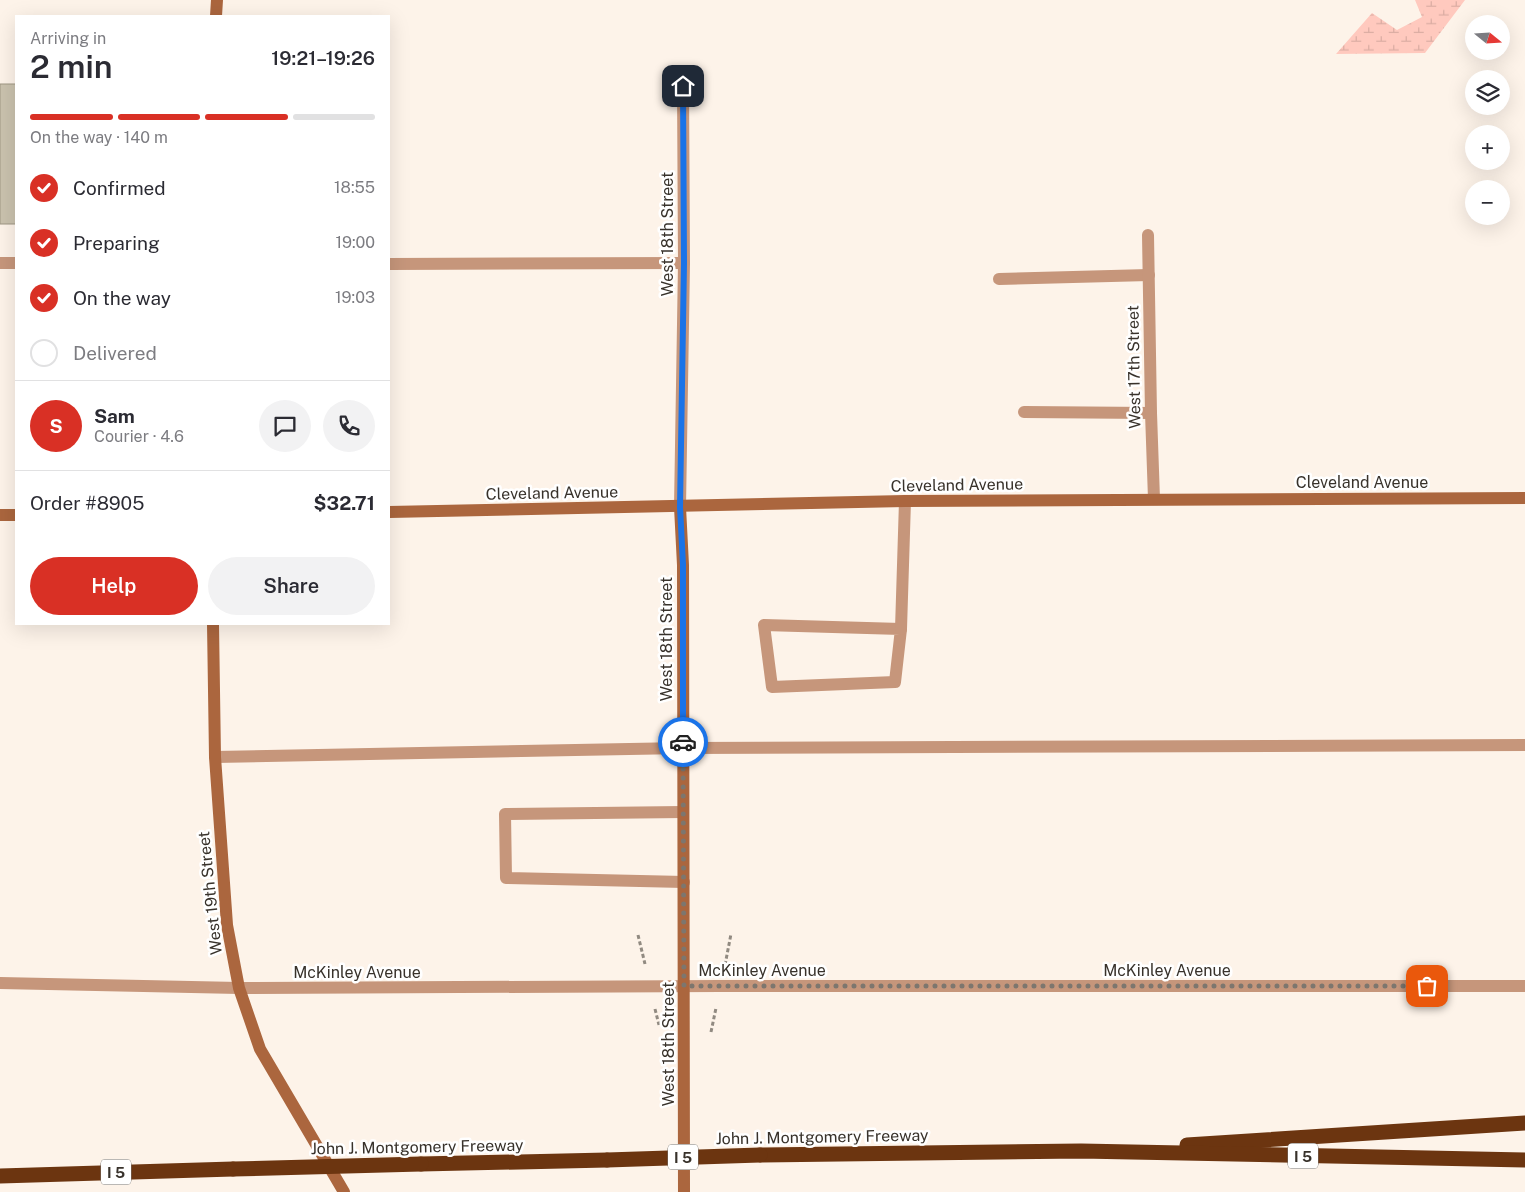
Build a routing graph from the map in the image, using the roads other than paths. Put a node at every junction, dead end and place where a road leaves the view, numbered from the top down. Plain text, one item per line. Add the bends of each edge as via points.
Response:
1 (216, 0) edge
2 (216, 15) edge
3 (683, 86) dead end
4 (1148, 235) dead end
5 (0, 263) edge
6 (15, 263) edge
7 (684, 263) junction
8 (390, 264) edge
9 (1148, 275) junction
10 (1000, 279) dead end
11 (1024, 412) dead end
12 (1151, 413) junction
13 (1525, 498) edge
14 (1154, 499) junction
15 (905, 501) junction
16 (680, 507) junction
17 (390, 512) edge
18 (0, 515) edge
19 (15, 515) edge
20 (213, 625) edge
21 (901, 629) junction
22 (1525, 745) edge
23 (683, 748) junction
24 (215, 757) junction
25 (683, 812) junction
26 (684, 882) junction
27 (0, 983) edge
28 (684, 986) junction
29 (1525, 986) edge
30 (238, 988) junction
31 (1525, 1124) edge
32 (1080, 1151) junction
33 (1525, 1160) edge
34 (0, 1176) edge
35 (344, 1192) edge
36 (684, 1192) edge

1 - 2 main road
3 - 7 street, West 18th Street
4 - 9 street, West 17th Street
5 - 6 street
7 - 8 street
7 - 16 street, West 18th Street
9 - 10 street
9 - 12 street, West 17th Street
11 - 12 street
12 - 14 street, West 17th Street
13 - 14 main road, Cleveland Avenue
14 - 15 main road, Cleveland Avenue
15 - 16 main road, Cleveland Avenue
15 - 21 street
16 - 17 main road, Cleveland Avenue
16 - 23 main road, West 18th Street
18 - 19 main road
20 - 24 main road, West 19th Street
21 - 21 street via 764,625 772,687 896,682
22 - 23 street
23 - 24 street
23 - 25 main road, West 18th Street
24 - 30 main road, West 19th Street via 227,925
25 - 26 main road, West 18th Street
25 - 26 street via 506,814 506,878
26 - 28 main road, West 18th Street
27 - 30 street, McKinley Avenue
28 - 29 street, McKinley Avenue
28 - 30 street, McKinley Avenue
28 - 36 main road, West 18th Street
30 - 35 main road, West 19th Street via 260,1049
31 - 32 highway
32 - 33 highway, John J. Montgomery Freeway / I 5
32 - 34 highway, John J. Montgomery Freeway / I 5, bridge via 760,1155

